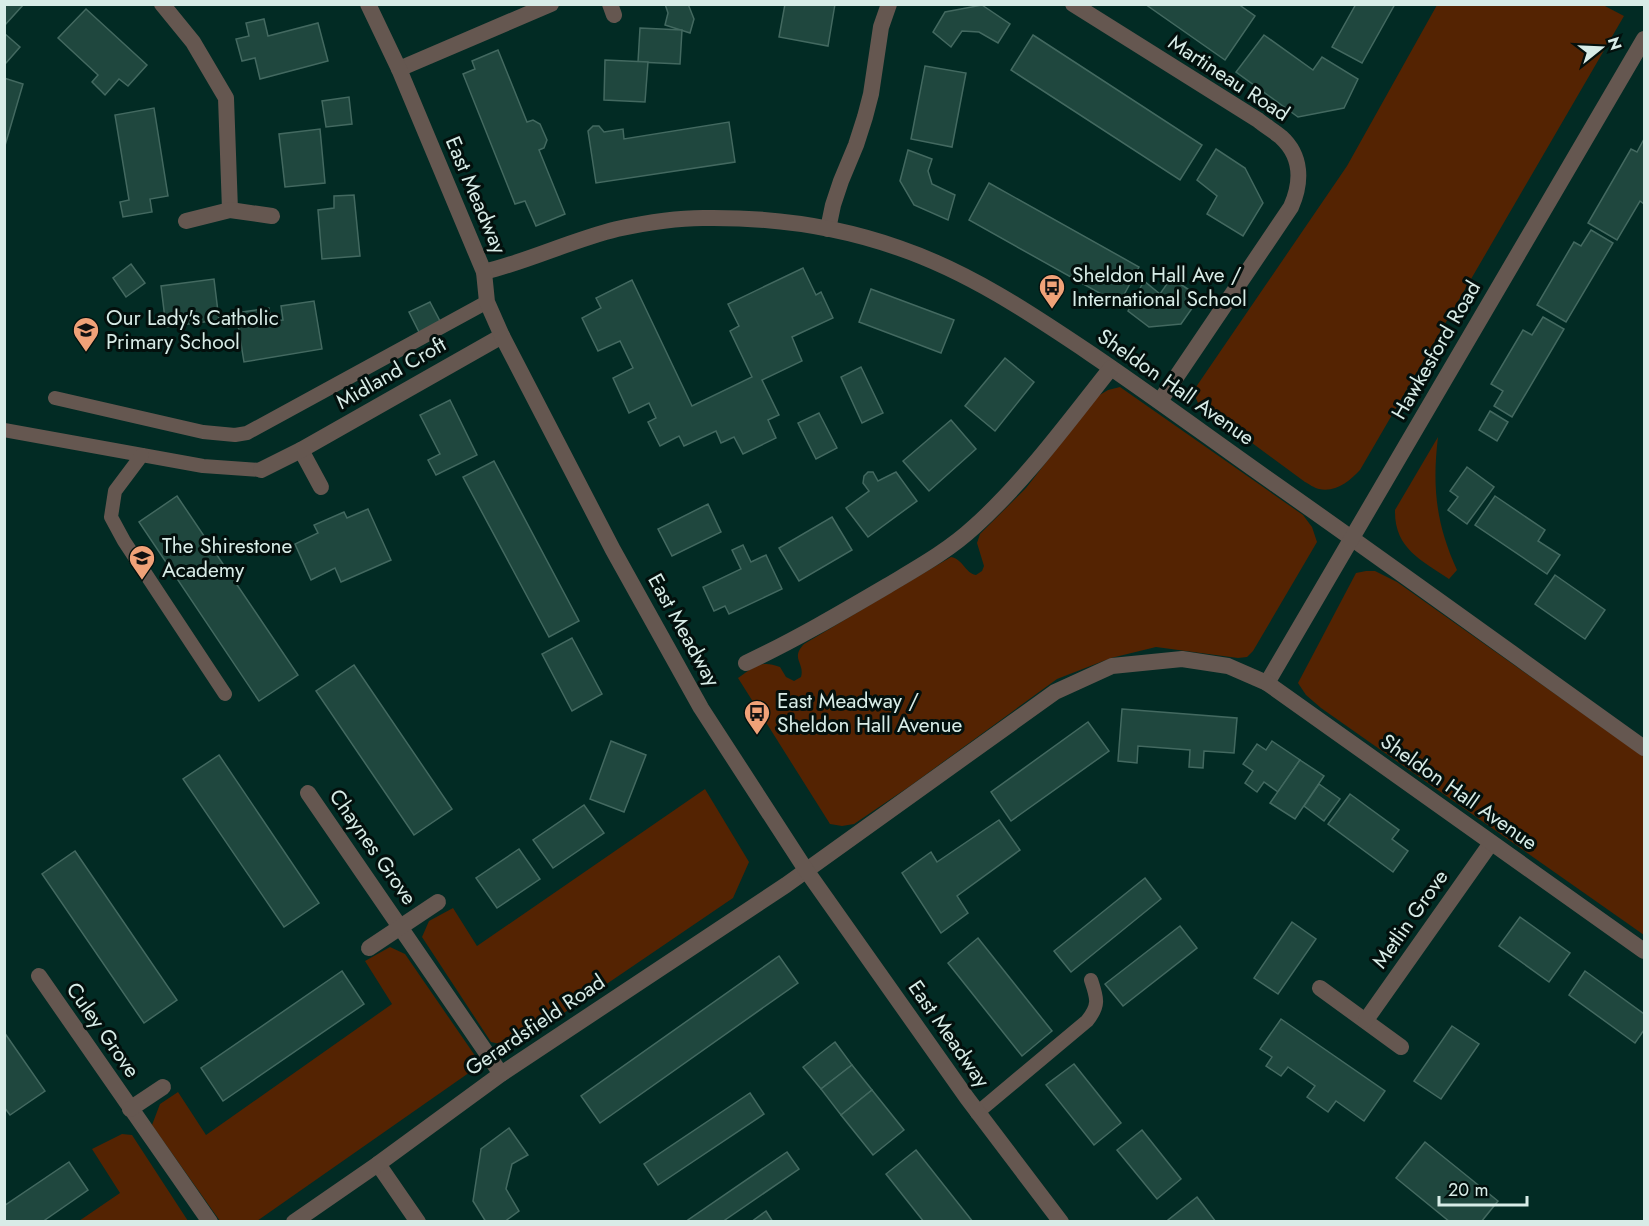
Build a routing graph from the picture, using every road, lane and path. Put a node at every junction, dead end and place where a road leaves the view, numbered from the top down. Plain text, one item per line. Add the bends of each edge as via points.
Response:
1 (162, 4) edge
2 (368, 4) edge
3 (551, 4) edge
4 (889, 4) edge
5 (1073, 4) edge
6 (1644, 39) edge
7 (399, 69) junction
8 (230, 210) junction
9 (272, 216) dead end
10 (186, 221) dead end
11 (828, 229) junction
12 (484, 272) junction
13 (487, 302) junction
14 (502, 336) junction
15 (1111, 368) junction
16 (55, 398) dead end
17 (1160, 401) junction
18 (4, 430) edge
19 (302, 450) junction
20 (142, 455) junction
21 (261, 470) joint
22 (321, 487) dead end
23 (1352, 538) junction
24 (746, 663) dead end
25 (1267, 683) junction
26 (225, 693) dead end
27 (1644, 748) edge
28 (308, 793) dead end
29 (1491, 843) junction
30 (806, 870) junction
31 (438, 902) dead end
32 (401, 926) junction
33 (369, 948) dead end
34 (1644, 951) edge
35 (39, 976) dead end
36 (1091, 980) dead end
37 (1320, 988) dead end
38 (1366, 1020) junction
39 (1401, 1047) dead end
40 (501, 1074) junction
41 (163, 1087) dead end
42 (130, 1109) junction
43 (978, 1113) junction
44 (378, 1164) junction
45 (210, 1221) edge
46 (294, 1221) edge
47 (418, 1221) edge
48 (1061, 1221) edge

1 - 8 street via 193,42 226,98
2 - 7 street, East Meadway
3 - 7 street
4 - 11 street via 881,27 865,117 832,205
5 - 17 street, Martineau Road via 1258,120 1281,137 1297,161 1299,185 1291,207
6 - 23 street, Hawkesford Road
7 - 12 street, East Meadway
8 - 9 street
8 - 10 street
11 - 12 street, Sheldon Hall Avenue via 740,219 657,221 614,230
11 - 15 street, Sheldon Hall Avenue via 899,248 951,269 1045,322
12 - 13 street, East Meadway
13 - 14 street, East Meadway
13 - 16 lane via 247,433 203,432
14 - 19 street, Midland Croft
14 - 30 street, East Meadway via 701,708
15 - 17 street, Sheldon Hall Avenue
15 - 24 street via 1028,472 959,540 868,597
17 - 23 street, Sheldon Hall Avenue
18 - 20 lane
19 - 21 street, Midland Croft
19 - 22 street
20 - 21 lane via 203,466
20 - 26 lane via 115,491 111,517
23 - 25 street, Hawkesford Road
23 - 27 street, Sheldon Hall Avenue
25 - 29 street, Sheldon Hall Avenue
25 - 30 street, Sheldon Hall Avenue via 1228,666 1182,659 1112,666 1055,692
28 - 32 street, Chaynes Grove
29 - 34 street, Sheldon Hall Avenue
29 - 38 street, Metlin Grove
30 - 40 street, Gerardsfield Road
30 - 43 street, East Meadway
31 - 32 street, Chaynes Grove
32 - 33 street, Chaynes Grove
32 - 40 street, Chaynes Grove
35 - 42 street, Culey Grove
36 - 43 lane via 1095,1012
37 - 38 street
38 - 39 street
40 - 44 street, Gerardsfield Road
41 - 42 street, Culey Grove
42 - 45 street, Culey Grove
43 - 48 street, East Meadway
44 - 46 street, Gerardsfield Road
44 - 47 street

